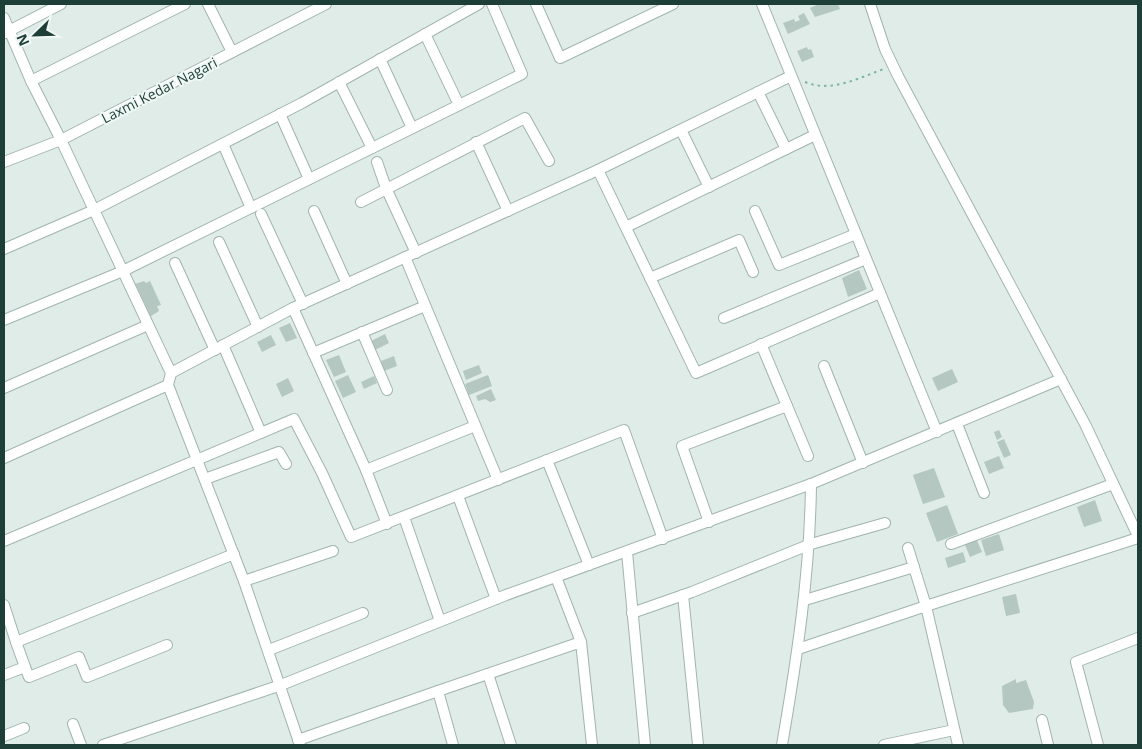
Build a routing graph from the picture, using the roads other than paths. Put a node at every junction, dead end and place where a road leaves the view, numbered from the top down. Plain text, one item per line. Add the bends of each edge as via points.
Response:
1 (61, 4) edge
2 (185, 4) edge
3 (208, 4) edge
4 (326, 4) edge
5 (479, 4) edge
6 (492, 4) edge
7 (536, 4) edge
8 (673, 4) edge
9 (762, 4) edge
10 (870, 4) edge
11 (4, 18) edge
12 (6, 33) edge
13 (426, 34) junction
14 (232, 52) junction
15 (380, 59) junction
16 (791, 76) junction
17 (31, 81) junction
18 (339, 82) junction
19 (758, 92) junction
20 (459, 105) junction
21 (280, 114) junction
22 (412, 128) junction
23 (681, 130) junction
24 (815, 135) junction
25 (61, 140) junction
26 (476, 142) junction
27 (223, 144) junction
28 (372, 148) junction
29 (786, 149) junction
30 (549, 161) dead end
31 (4, 162) edge
32 (377, 162) dead end
33 (598, 170) junction
34 (309, 179) junction
35 (709, 186) junction
36 (386, 188) junction
37 (361, 202) dead end
38 (251, 208) junction
39 (94, 210) junction
40 (314, 211) dead end
41 (508, 211) junction
42 (755, 211) dead end
43 (261, 214) dead end
44 (626, 227) junction
45 (856, 234) junction
46 (219, 242) dead end
47 (4, 249) edge
48 (416, 253) junction
49 (406, 257) junction
50 (866, 259) junction
51 (175, 263) dead end
52 (123, 271) junction
53 (753, 272) dead end
54 (650, 278) junction
55 (347, 284) junction
56 (880, 293) junction
57 (303, 304) junction
58 (426, 306) junction
59 (293, 308) junction
60 (724, 318) dead end
61 (4, 320) edge
62 (148, 325) junction
63 (258, 327) junction
64 (362, 332) junction
65 (761, 344) junction
66 (219, 348) junction
67 (313, 353) junction
68 (824, 366) dead end
69 (171, 373) junction
70 (1061, 379) junction
71 (168, 385) junction
72 (4, 388) edge
73 (387, 390) dead end
74 (787, 406) junction
75 (957, 424) junction
76 (475, 426) junction
77 (937, 432) junction
78 (261, 433) junction
79 (808, 456) dead end
80 (4, 458) edge
81 (198, 460) junction
82 (546, 460) junction
83 (286, 464) dead end
84 (862, 464) junction
85 (366, 470) junction
86 (205, 479) junction
87 (498, 480) junction
88 (811, 484) junction
89 (1114, 484) junction
90 (984, 493) dead end
91 (458, 496) junction
92 (404, 517) junction
93 (709, 522) junction
94 (885, 523) dead end
95 (387, 524) junction
96 (1138, 537) edge
97 (662, 539) junction
98 (4, 541) edge
99 (811, 544) junction
100 (951, 544) dead end
101 (908, 548) dead end
102 (333, 551) dead end
103 (627, 552) junction
104 (234, 554) junction
105 (589, 565) junction
106 (914, 567) junction
107 (556, 577) junction
108 (244, 581) junction
109 (683, 595) junction
110 (496, 599) junction
111 (805, 600) junction
112 (4, 605) edge
113 (926, 606) junction
114 (363, 613) dead end
115 (632, 613) junction
116 (440, 621) junction
117 (1138, 638) edge
118 (16, 642) junction
119 (581, 642) junction
120 (167, 645) dead end
121 (798, 649) junction
122 (269, 650) junction
123 (25, 667) junction
124 (488, 674) junction
125 (4, 675) edge
126 (281, 685) junction
127 (438, 691) junction
128 (1042, 720) dead end
129 (73, 724) dead end
130 (24, 728) dead end
131 (954, 730) junction
132 (4, 736) edge
133 (121, 742) edge
134 (299, 743) edge
135 (81, 745) edge
136 (103, 745) edge
137 (452, 745) edge
138 (511, 745) edge
139 (592, 745) edge
140 (645, 745) edge
141 (698, 745) edge
142 (782, 745) edge
143 (884, 745) edge
144 (958, 745) edge
145 (1048, 745) edge
146 (1098, 745) edge

1 - 12 street
2 - 17 street
3 - 14 street
4 - 14 street, Laxmi Kedar Nagari
5 - 13 street
6 - 20 street via 522,74
7 - 8 street via 560,58
9 - 16 street
10 - 70 street via 893,65
11 - 12 street
12 - 17 street
13 - 15 street
13 - 20 street
14 - 25 street, Laxmi Kedar Nagari
15 - 18 street
15 - 22 street
16 - 19 street
16 - 24 street
17 - 25 street
18 - 21 street
18 - 28 street
19 - 23 street
19 - 29 street
20 - 22 street
21 - 27 street
21 - 34 street
22 - 28 street
23 - 33 street
23 - 35 street
24 - 29 street
24 - 45 street
25 - 31 street, Laxmi Kedar Nagari
25 - 39 street
26 - 30 street via 525,118
26 - 36 street
26 - 41 street
27 - 38 street
27 - 39 street
28 - 34 street
29 - 35 street
32 - 36 street
33 - 41 street
33 - 44 street
34 - 38 street
35 - 44 street
36 - 37 street
36 - 48 street
38 - 52 street
39 - 47 street
39 - 52 street
40 - 55 street
41 - 48 street
42 - 45 street via 779,265
43 - 57 street
44 - 54 street
45 - 50 street
46 - 63 street
48 - 49 street
49 - 55 street
49 - 58 street
50 - 56 street
50 - 60 street
51 - 66 street
52 - 61 street
52 - 62 street
53 - 54 street via 739,240
54 - 65 street via 696,373
55 - 57 street
56 - 65 street
56 - 77 street
57 - 59 street
58 - 64 street
58 - 76 street
59 - 63 street
59 - 67 street
62 - 69 street
62 - 72 street
63 - 66 street
64 - 67 street
64 - 73 street
65 - 74 street
66 - 69 street
66 - 78 street
67 - 85 street
68 - 84 street
69 - 71 street
70 - 75 street
70 - 89 street
71 - 80 street
71 - 81 street
74 - 79 street
74 - 93 street via 682,446
75 - 77 street
75 - 90 street
76 - 85 street
76 - 87 street
77 - 84 street
78 - 81 street
78 - 95 street via 294,419 351,537
81 - 86 street
81 - 98 street
82 - 87 street
82 - 97 street via 624,430
82 - 105 street
83 - 86 street via 279,452
84 - 88 street
85 - 95 street
86 - 104 street
87 - 91 street
88 - 93 street
88 - 99 street
89 - 96 street
89 - 100 street
91 - 92 street
91 - 110 street
92 - 95 street
92 - 116 street
93 - 97 street
94 - 99 street
96 - 113 street
97 - 103 street
99 - 109 street
99 - 111 street
101 - 106 street
102 - 108 street
103 - 105 street
103 - 115 street
104 - 108 street
104 - 118 street
105 - 107 street
106 - 111 street
106 - 113 street
107 - 110 street
107 - 119 street
108 - 122 street
109 - 115 street
109 - 141 street
110 - 116 street
111 - 121 street
112 - 118 street
113 - 121 street
113 - 131 street
114 - 122 street
115 - 140 street
116 - 126 street
117 - 146 street via 1076,662
118 - 123 street
119 - 124 street
119 - 139 street
120 - 123 street via 87,677 79,657 29,677
121 - 142 street
122 - 126 street
123 - 125 street
124 - 127 street
124 - 138 street
126 - 133 street
126 - 134 street
127 - 134 street
127 - 137 street
128 - 145 street
129 - 135 street
130 - 132 street
131 - 143 street
131 - 144 street
133 - 136 street

